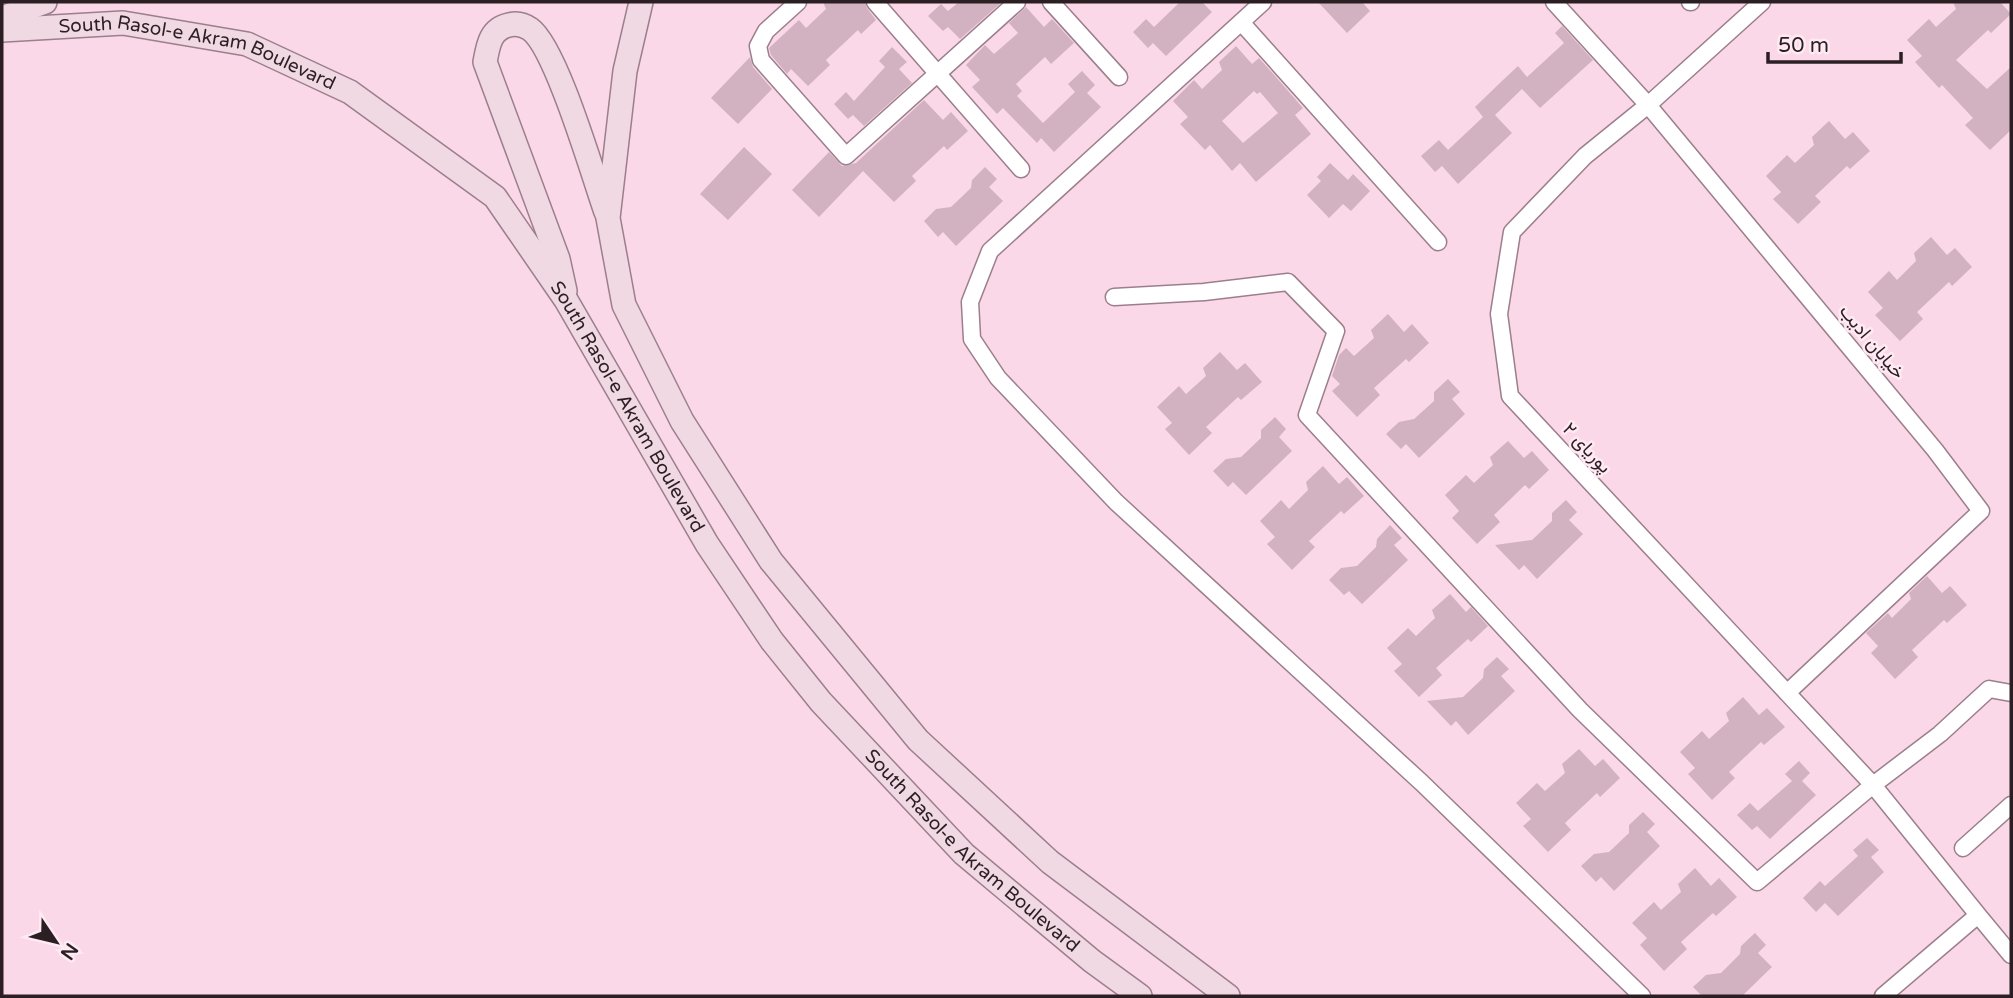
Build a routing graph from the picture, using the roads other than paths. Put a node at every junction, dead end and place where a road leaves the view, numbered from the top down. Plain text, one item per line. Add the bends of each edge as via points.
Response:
1 (45, 2) edge
2 (641, 2) edge
3 (798, 2) edge
4 (874, 2) edge
5 (1017, 2) edge
6 (1051, 2) edge
7 (1263, 2) edge
8 (1554, 2) edge
9 (1762, 2) edge
10 (2, 18) edge
11 (1241, 22) junction
12 (2, 30) edge
13 (939, 73) junction
14 (1119, 77) dead end
15 (1648, 105) junction
16 (1021, 169) dead end
17 (608, 218) junction
18 (1437, 242) dead end
19 (1114, 297) dead end
20 (566, 300) junction
21 (1787, 693) junction
22 (2011, 693) edge
23 (1872, 785) junction
24 (2011, 806) edge
25 (1963, 848) dead end
26 (1978, 915) junction
27 (2011, 955) edge
28 (1140, 996) edge
29 (1228, 996) edge
30 (1642, 996) edge
31 (1883, 996) edge

1 - 10 main road
2 - 17 main road via 625,71
3 - 13 street via 766,31 758,46 761,60 846,156
4 - 13 street
5 - 13 street
6 - 14 street
7 - 11 street
8 - 15 street, خیابان ادیب
9 - 15 street, پوریای ۲
11 - 18 street
11 - 30 street via 990,251 971,302 972,339 998,378 1116,502 1422,783
12 - 20 main road, South Rasol-e Akram Boulevard via 123,23 247,44 350,92 495,197
13 - 16 street
15 - 21 street, پوریای ۲ via 1585,156 1512,232 1499,314 1510,396
15 - 21 street, خیابان ادیب via 1981,511
17 - 20 main road via 544,47 532,29 523,25 496,30 485,62 558,259
17 - 29 main road via 624,305 682,421 771,561 918,740 1050,862
19 - 23 street via 1288,282 1336,331 1307,415 1580,710 1757,882
20 - 28 main road, South Rasol-e Akram Boulevard via 708,544 772,641 821,702 964,854
21 - 23 street, پوریای ۲
22 - 23 street via 1989,689 1940,734
23 - 26 street, پوریای ۲
24 - 25 street
26 - 27 street, پوریای ۲
26 - 31 street

